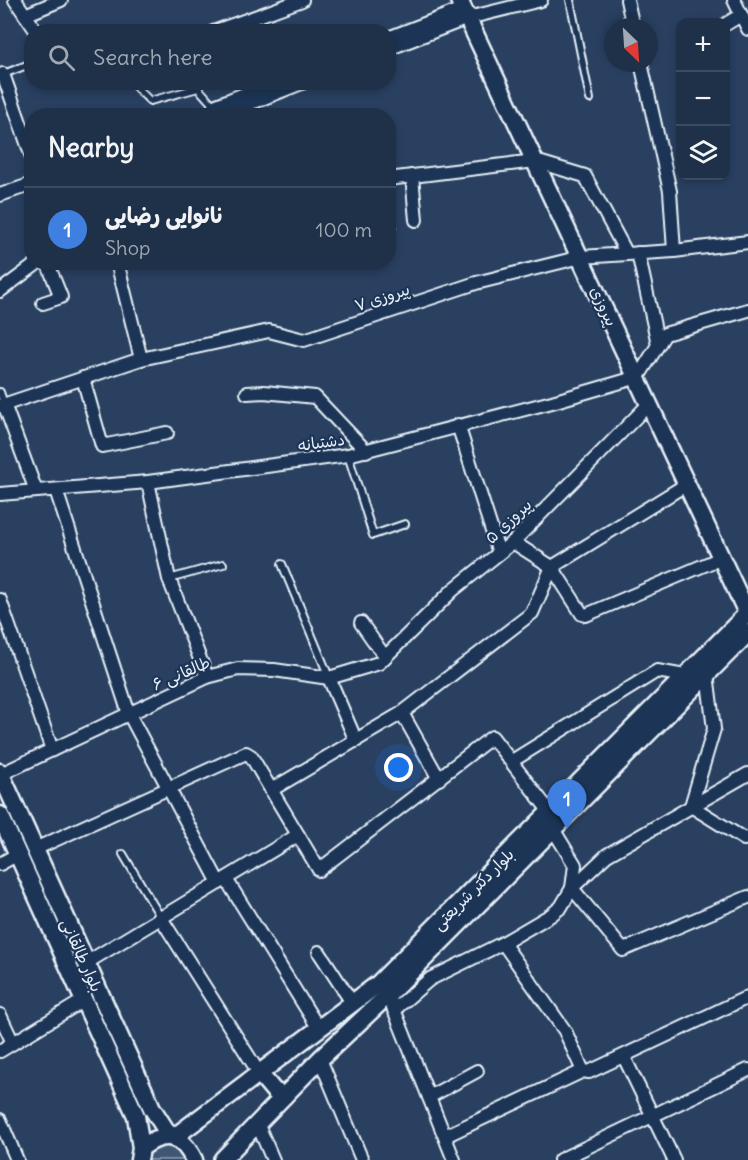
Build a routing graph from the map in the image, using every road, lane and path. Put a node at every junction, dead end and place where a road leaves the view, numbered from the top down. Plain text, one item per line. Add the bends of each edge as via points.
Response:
1 (15, 0) edge
2 (61, 0) edge
3 (302, 0) edge
4 (541, 0) edge
5 (570, 0) edge
6 (627, 0) edge
7 (740, 7) edge
8 (463, 9) edge
9 (26, 15) junction
10 (631, 18) edge
11 (730, 19) edge
12 (32, 24) edge
13 (235, 24) edge
14 (748, 29) edge
15 (396, 35) edge
16 (396, 45) edge
17 (24, 66) edge
18 (643, 72) edge
19 (1, 74) edge
20 (139, 90) edge
21 (191, 90) edge
22 (200, 90) edge
23 (261, 90) edge
24 (282, 90) edge
25 (590, 99) dead end
26 (215, 108) edge
27 (228, 108) edge
28 (233, 108) edge
29 (24, 136) edge
30 (535, 161) junction
31 (412, 176) junction
32 (396, 178) edge
33 (24, 187) edge
34 (0, 195) edge
35 (416, 220) dead end
36 (748, 242) edge
37 (674, 252) junction
38 (632, 253) junction
39 (581, 257) junction
40 (28, 270) edge
41 (50, 270) edge
42 (119, 270) edge
43 (0, 291) edge
44 (43, 303) dead end
45 (748, 310) edge
46 (658, 344) junction
47 (141, 359) junction
48 (638, 377) junction
49 (83, 378) junction
50 (0, 392) edge
51 (248, 393) dead end
52 (650, 403) junction
53 (2, 405) edge
54 (458, 425) junction
55 (167, 433) dead end
56 (366, 452) junction
57 (348, 455) junction
58 (148, 482) junction
59 (687, 484) junction
60 (56, 490) junction
61 (36, 491) junction
62 (0, 494) edge
63 (405, 524) dead end
64 (513, 542) junction
65 (499, 553) junction
66 (721, 558) junction
67 (223, 564) dead end
68 (282, 564) dead end
69 (552, 567) junction
70 (170, 579) junction
71 (0, 600) edge
72 (748, 616) edge
73 (361, 622) dead end
74 (748, 633) edge
75 (385, 657) junction
76 (707, 674) junction
77 (686, 676) junction
78 (207, 677) junction
79 (329, 678) junction
80 (658, 713) junction
81 (129, 714) junction
82 (402, 714) junction
83 (356, 741) junction
84 (52, 750) junction
85 (512, 761) junction
86 (0, 773) edge
87 (748, 774) edge
88 (439, 779) junction
89 (167, 790) junction
90 (271, 790) junction
91 (691, 806) junction
92 (0, 815) edge
93 (551, 820) junction
94 (298, 835) junction
95 (748, 838) edge
96 (35, 849) junction
97 (18, 854) junction
98 (123, 854) dead end
99 (0, 864) edge
100 (222, 881) junction
101 (572, 888) junction
102 (748, 897) edge
103 (161, 918) junction
104 (503, 943) junction
105 (319, 952) dead end
106 (86, 963) junction
107 (418, 965) junction
108 (430, 979) junction
109 (748, 997) edge
110 (84, 1000) junction
111 (391, 1003) junction
112 (353, 1004) junction
113 (0, 1015) edge
114 (319, 1029) junction
115 (13, 1043) junction
116 (0, 1051) edge
117 (624, 1058) junction
118 (320, 1059) junction
119 (748, 1070) edge
120 (477, 1071) dead end
121 (583, 1071) junction
122 (259, 1073) junction
123 (284, 1095) junction
124 (429, 1097) junction
125 (653, 1117) junction
126 (0, 1120) edge
127 (257, 1123) junction
128 (445, 1136) junction
129 (171, 1137) junction
130 (140, 1154) edge
131 (450, 1158) edge
132 (17, 1160) edge
133 (194, 1160) edge
134 (222, 1160) edge
135 (273, 1160) edge
136 (362, 1160) edge
137 (560, 1160) edge
138 (674, 1160) edge

1 - 9 street
2 - 9 street
3 - 13 street
4 - 8 street
5 - 25 lane
6 - 10 street
7 - 11 street
7 - 14 street
8 - 15 street
8 - 16 street
8 - 30 street, پیروزی
9 - 12 street
17 - 19 lane
18 - 37 street via 669,191
19 - 29 street
20 - 21 lane via 150,101
22 - 26 lane
23 - 27 street
24 - 28 street
30 - 31 street
30 - 38 street via 585,176
30 - 39 street, پیروزی
31 - 32 street
31 - 35 street
33 - 34 street
36 - 37 street, پیروزی ۷
37 - 38 street, پیروزی ۷
38 - 39 street, پیروزی ۷
38 - 46 street
39 - 47 street, پیروزی ۷ via 476,283 304,340 269,331
39 - 48 street, پیروزی
40 - 43 street
41 - 44 street via 61,297
42 - 47 street
45 - 46 street via 665,334
46 - 48 street
47 - 49 street, پیروزی ۷
48 - 52 street, پیروزی
48 - 54 street, دشتیانه
49 - 53 street, پیروزی ۷
49 - 55 street via 102,446
50 - 53 lane
51 - 56 street via 315,397
52 - 59 street, پیروزی
52 - 64 street, پیروزی ۵
53 - 61 street
54 - 56 street, دشتیانه
54 - 65 street
56 - 57 street, دشتیانه
57 - 58 street, دشتیانه
57 - 63 lane via 373,535
58 - 60 street, دشتیانه
58 - 70 street
59 - 66 street, پیروزی
59 - 69 street
60 - 61 street, دشتیانه
60 - 81 street
61 - 62 street, دشتیانه
64 - 65 street, پیروزی ۵
64 - 69 street
65 - 75 street, پیروزی ۵ via 453,590
66 - 69 street via 586,615
66 - 72 street, پیروزی
67 - 70 lane
68 - 79 lane
69 - 82 street via 532,613
70 - 78 street
71 - 84 street
72 - 77 street, بلوار دکتر شریعتی
73 - 75 street
74 - 76 street, بلوار دکتر شریعتی
75 - 79 street, طالقانی ۶ via 379,663
76 - 80 street, بلوار دکتر شریعتی
76 - 91 street via 714,729
77 - 80 street, بلوار دکتر شریعتی
77 - 85 street via 657,671
78 - 79 street, طالقانی ۶ via 247,669
78 - 81 street, طالقانی ۶
79 - 83 street
80 - 93 street, بلوار دکتر شریعتی
81 - 84 street, طالقانی ۶
81 - 89 street
82 - 83 street
82 - 88 street
83 - 90 street
84 - 86 street, طالقانی ۶
85 - 88 street via 492,737
85 - 93 street
86 - 96 street, بلوار طالقانی
87 - 91 street
88 - 94 street via 319,870
89 - 90 street via 249,754
89 - 96 street
89 - 100 street
90 - 94 street
91 - 95 street
91 - 101 street via 607,855
92 - 97 street, بلوار طالقانی
93 - 101 street via 575,866
93 - 107 street, بلوار دکتر شریعتی
93 - 112 street, بلوار دکتر شریعتی
94 - 100 street
96 - 106 street, بلوار طالقانی
97 - 99 street
97 - 110 street, بلوار طالقانی
98 - 103 lane
100 - 103 street
100 - 114 street
101 - 102 street via 623,951
101 - 104 street via 551,915
103 - 106 street
103 - 122 street
104 - 108 street
104 - 121 street via 565,1031
105 - 112 street
106 - 129 street, بلوار طالقانی via 152,1108
107 - 108 street
107 - 111 street, بلوار دکتر شریعتی
108 - 111 street
109 - 117 street
110 - 115 street
110 - 130 street, بلوار طالقانی via 136,1116
111 - 118 street, بلوار دکتر شریعتی
111 - 124 street
112 - 114 street, بلوار دکتر شریعتی
113 - 115 street
114 - 122 street, بلوار دکتر شریعتی
115 - 116 street
117 - 121 street
117 - 125 street
118 - 123 street, بلوار دکتر شریعتی
118 - 136 street
119 - 125 street
120 - 124 street
121 - 128 street
122 - 123 street via 274,1091
122 - 129 street, بلوار دکتر شریعتی
123 - 127 street, بلوار دکتر شریعتی
124 - 128 street
125 - 137 street
125 - 138 street
126 - 132 street
127 - 134 street, بلوار دکتر شریعتی
127 - 135 street
128 - 131 street
129 - 130 street, بلوار دکتر شریعتی via 154,1139
129 - 133 street, بلوار طالقانی

